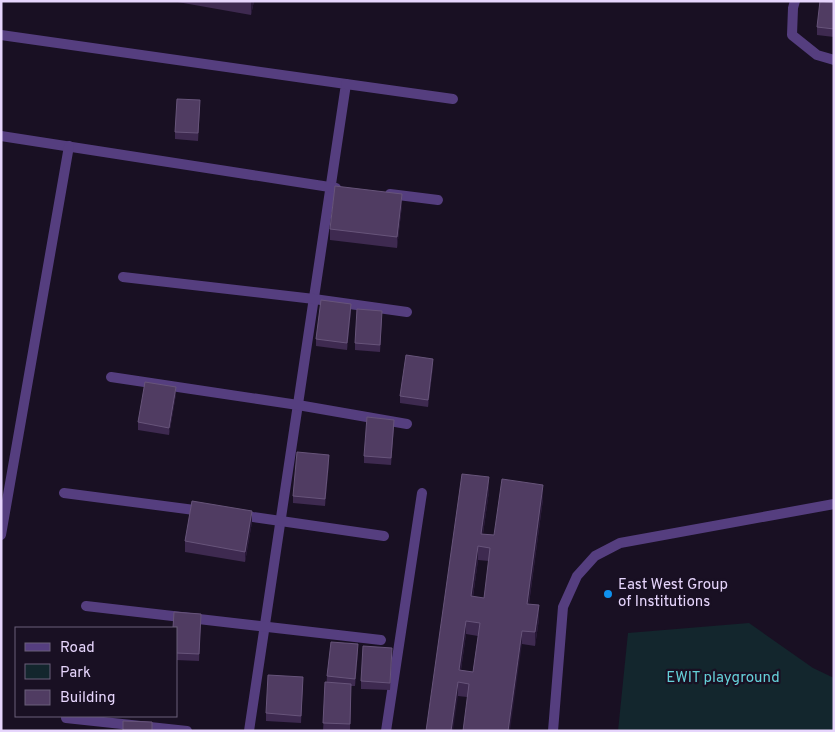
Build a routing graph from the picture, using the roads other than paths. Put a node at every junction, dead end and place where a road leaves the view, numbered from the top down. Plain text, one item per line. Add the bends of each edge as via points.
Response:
1 (795, 1) edge
2 (1, 35) edge
3 (834, 60) edge
4 (346, 84) junction
5 (453, 100) dead end
6 (1, 136) edge
7 (69, 146) junction
8 (330, 188) junction
9 (350, 190) edge
10 (379, 193) edge
11 (438, 200) dead end
12 (123, 277) dead end
13 (314, 299) junction
14 (407, 312) dead end
15 (111, 377) dead end
16 (298, 405) junction
17 (407, 424) dead end
18 (64, 493) dead end
19 (422, 493) dead end
20 (834, 504) edge
21 (212, 512) edge
22 (231, 514) edge
23 (280, 520) junction
24 (1, 535) edge
25 (384, 536) dead end
26 (86, 606) dead end
27 (264, 626) junction
28 (382, 640) dead end
29 (66, 718) dead end
30 (187, 731) edge
31 (249, 731) edge
32 (386, 731) edge
33 (553, 731) edge

1 - 3 street via 792,35 817,55
2 - 4 street
4 - 5 street
4 - 8 street
6 - 7 street
7 - 8 street
7 - 24 street
8 - 9 street
8 - 13 street
10 - 11 street
12 - 13 street
13 - 14 street
13 - 16 street
15 - 16 street
16 - 17 street
16 - 23 street
18 - 21 street
19 - 32 street
20 - 33 street via 620,543 595,556 577,576 563,608
22 - 23 street
23 - 25 street
23 - 27 street
26 - 27 street
27 - 28 street
27 - 31 street
29 - 30 street

